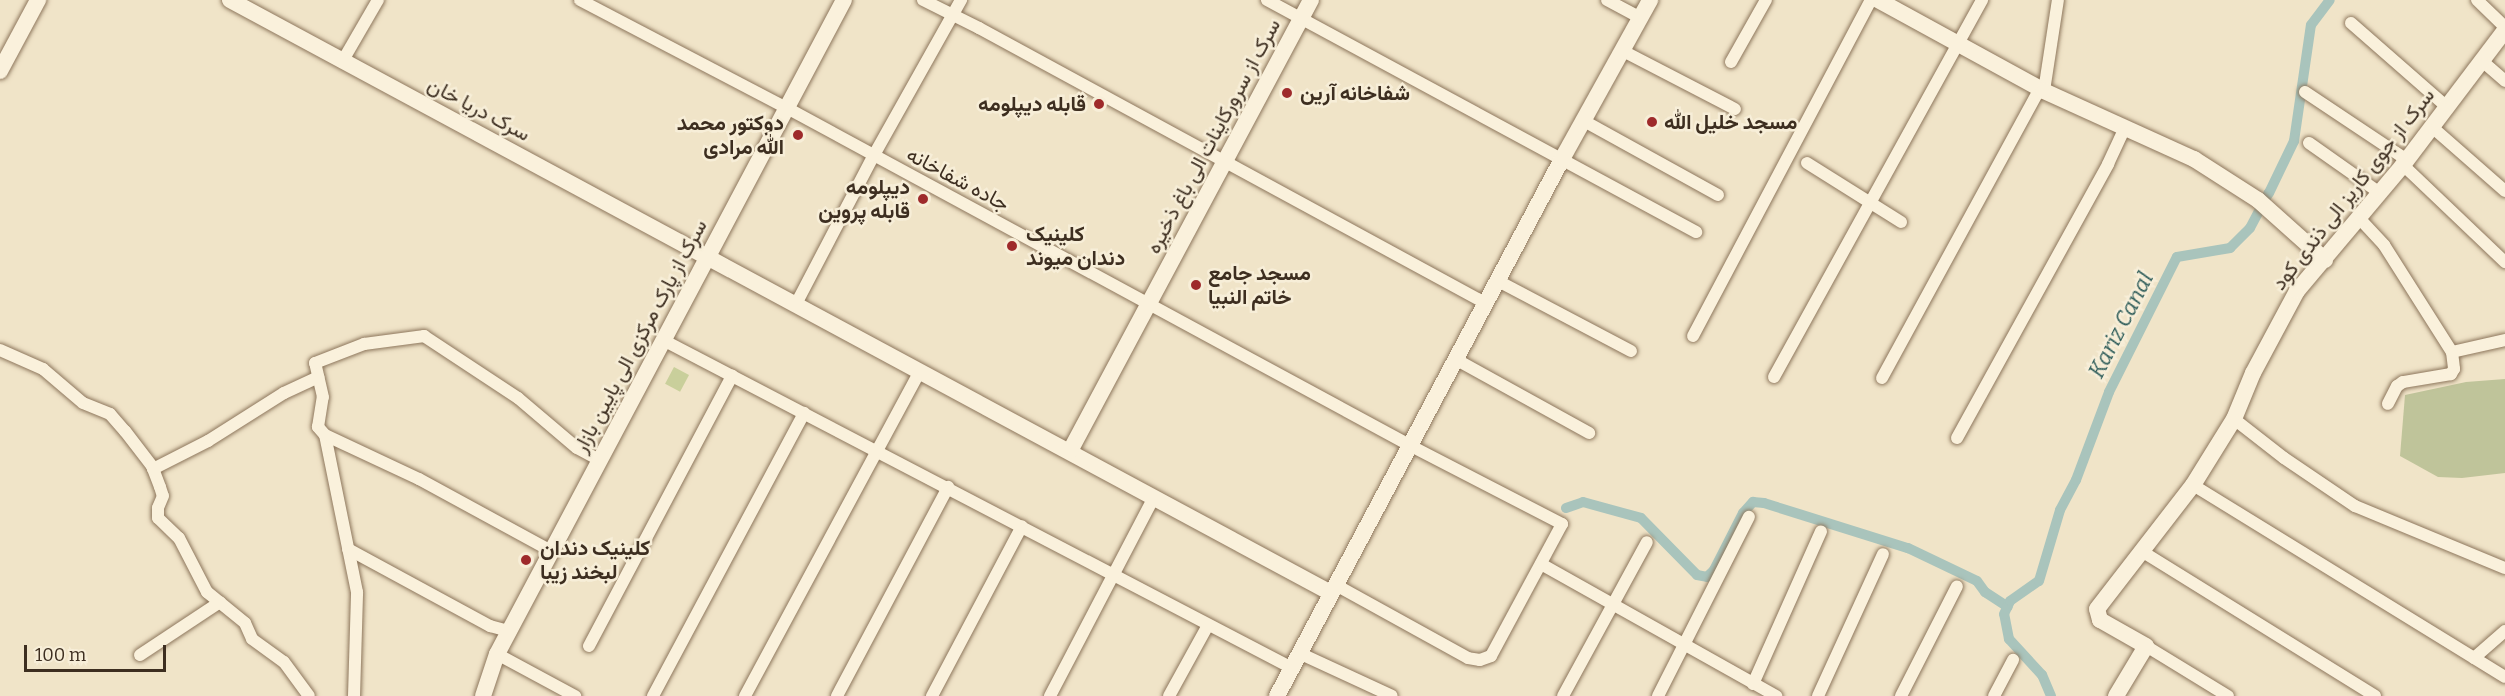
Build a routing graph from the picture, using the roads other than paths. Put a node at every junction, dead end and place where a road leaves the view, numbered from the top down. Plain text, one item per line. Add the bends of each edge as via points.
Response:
1 (38, 0) edge
2 (230, 0) edge
3 (378, 0) edge
4 (580, 0) edge
5 (844, 0) edge
6 (923, 0) edge
7 (961, 0) edge
8 (1267, 0) edge
9 (1311, 0) edge
10 (1607, 0) edge
11 (1650, 0) edge
12 (1766, 0) edge
13 (1871, 0) edge
14 (1878, 0) edge
15 (1982, 0) edge
16 (2058, 0) edge
17 (2477, 0) edge
18 (953, 15) junction
19 (1301, 18) junction
20 (1641, 18) junction
21 (2351, 23) dead end
22 (2505, 28) edge
23 (1958, 44) junction
24 (1623, 51) junction
25 (2481, 60) junction
26 (342, 62) junction
27 (1731, 62) dead end
28 (0, 71) edge
29 (2505, 81) edge
30 (2042, 90) junction
31 (2305, 92) dead end
32 (2447, 107) junction
33 (787, 108) junction
34 (1735, 110) dead end
35 (1584, 121) junction
36 (2432, 127) junction
37 (2124, 129) junction
38 (2309, 143) dead end
39 (874, 155) junction
40 (1562, 159) junction
41 (2405, 162) junction
42 (1224, 163) junction
43 (1807, 164) dead end
44 (2505, 191) edge
45 (2380, 193) junction
46 (1718, 195) dead end
47 (1868, 203) junction
48 (2359, 218) junction
49 (1901, 222) dead end
50 (1696, 232) dead end
51 (708, 256) junction
52 (2325, 260) junction
53 (2505, 262) edge
54 (1500, 282) junction
55 (796, 304) junction
56 (1148, 304) junction
57 (1487, 304) junction
58 (1693, 336) dead end
59 (663, 340) junction
60 (2505, 340) edge
61 (0, 350) edge
62 (1631, 351) dead end
63 (2452, 352) junction
64 (1457, 360) junction
65 (920, 371) junction
66 (732, 376) junction
67 (318, 377) junction
68 (1774, 377) dead end
69 (1882, 378) dead end
70 (2388, 404) dead end
71 (804, 413) junction
72 (2234, 419) junction
73 (1589, 433) dead end
74 (325, 435) junction
75 (1957, 438) dead end
76 (1411, 446) junction
77 (877, 451) junction
78 (1070, 451) junction
79 (600, 460) junction
80 (153, 470) junction
81 (2193, 485) junction
82 (948, 487) junction
83 (1154, 497) junction
84 (1749, 517) dead end
85 (1022, 526) junction
86 (1821, 531) dead end
87 (1647, 542) dead end
88 (348, 549) junction
89 (551, 551) junction
90 (2143, 552) junction
91 (1883, 554) dead end
92 (1541, 564) junction
93 (2505, 568) edge
94 (1113, 576) junction
95 (1957, 585) dead end
96 (1334, 589) junction
97 (220, 602) junction
98 (1612, 605) junction
99 (1208, 625) junction
100 (509, 631) junction
101 (2505, 631) edge
102 (589, 646) dead end
103 (1683, 646) junction
104 (2146, 646) junction
105 (497, 654) junction
106 (140, 655) dead end
107 (2474, 658) junction
108 (2013, 660) dead end
109 (1296, 661) junction
110 (2505, 677) edge
111 (1760, 690) edge
112 (309, 696) edge
113 (354, 696) edge
114 (483, 696) edge
115 (575, 696) edge
116 (653, 696) edge
117 (745, 696) edge
118 (837, 696) edge
119 (932, 696) edge
120 (1050, 696) edge
121 (1169, 696) edge
122 (1277, 696) edge
123 (1392, 696) edge
124 (1563, 696) edge
125 (1658, 696) edge
126 (1776, 696) edge
127 (1818, 696) edge
128 (1901, 696) edge
129 (1994, 696) edge
130 (2116, 696) edge
131 (2228, 696) edge
132 (2375, 696) edge

1 - 28 street
2 - 26 street, سرک دریا خان
3 - 26 street
4 - 33 street, جاده شفاخانه
5 - 33 street, سرک از پارک مرکزی الی پایین بازار
6 - 18 street
7 - 18 street
8 - 19 street
9 - 19 street, سرک از سرورکاینات الی باغ ذخیره
10 - 20 street
11 - 20 street
12 - 27 street
13 - 58 street
14 - 23 street
15 - 23 street
16 - 30 street
17 - 22 street
18 - 39 street
18 - 42 street
19 - 40 street
19 - 42 street, سرک از سرورکاینات الی باغ ذخیره
20 - 24 street
21 - 32 street
22 - 25 street, سرک از جوی کاریز الی ذندی کود
23 - 30 street
23 - 47 street
24 - 34 street
24 - 35 street
25 - 29 street
25 - 32 street, سرک از جوی کاریز الی ذندی کود
26 - 51 street, سرک دریا خان
30 - 37 street
30 - 69 street
31 - 41 street
32 - 36 street, سرک از جوی کاریز الی ذندی کود
33 - 39 street, جاده شفاخانه
33 - 51 street, سرک از پارک مرکزی الی پایین بازار
35 - 40 street
35 - 46 street
36 - 41 street, سرک از جوی کاریز الی ذندی کود
36 - 44 street
37 - 52 street via 2194,159 2263,204
37 - 75 street
38 - 45 street
39 - 55 street
39 - 56 street, جاده شفاخانه
40 - 50 street
40 - 54 street
41 - 45 street, سرک از جوی کاریز الی ذندی کود
41 - 53 street
42 - 56 street, سرک از سرورکاینات الی باغ ذخیره
42 - 57 street
43 - 47 street
45 - 48 street, سرک از جوی کاریز الی ذندی کود
47 - 49 street
47 - 68 street
48 - 52 street, سرک از جوی کاریز الی ذندی کود
48 - 63 street via 2385,245
51 - 55 street, سرک دریا خان
51 - 59 street, سرک از پارک مرکزی الی پایین بازار
52 - 72 street, سرک از جوی کاریز الی ذندی کود via 2297,291 2253,373
54 - 57 street
54 - 62 street
55 - 65 street, سرک دریا خان
56 - 76 street, جاده شفاخانه
56 - 78 street, سرک از سرورکاینات الی باغ ذخیره
57 - 64 street
59 - 66 street
59 - 79 street, سرک از پارک مرکزی الی پایین بازار
60 - 63 street
61 - 80 street via 43,369 83,403 110,414
63 - 70 street via 2451,374 2403,382
64 - 73 street
64 - 76 street
65 - 77 street
65 - 78 street, سرک دریا خان
66 - 71 street
66 - 102 street
67 - 74 street via 322,397 318,427
67 - 79 street via 315,363 364,344 424,336 518,398 577,448
67 - 80 street
71 - 77 street
71 - 116 street
72 - 81 street, سرک از جوی کاریز الی ذندی کود
72 - 93 street via 2355,506
74 - 88 street
74 - 89 street via 418,479
76 - 92 street, جاده شفاخانه via 1560,522 1562,527
76 - 96 street
77 - 82 street
77 - 117 street
78 - 83 street, سرک دریا خان
79 - 89 street, سرک از پارک مرکزی الی پایین بازار
80 - 97 street via 163,496 158,518 178,538 207,592
81 - 90 street, سرک از جوی کاریز الی ذندی کود
81 - 107 street
82 - 85 street
82 - 118 street
83 - 94 street
83 - 96 street, سرک دریا خان
84 - 103 street
85 - 94 street
85 - 119 street
86 - 111 street
87 - 98 street
88 - 100 street via 490,626
88 - 113 street via 357,592
89 - 100 street, سرک از پارک مرکزی الی پایین بازار
90 - 104 street, سرک از جوی کاریز الی ذندی کود via 2097,609 2097,615
90 - 132 street
91 - 127 street
92 - 96 street via 1491,656 1480,660 1468,658
92 - 98 street
94 - 99 street
94 - 120 street
95 - 128 street
96 - 109 street
97 - 106 street
97 - 112 street via 245,623 252,639 284,662
98 - 103 street
98 - 124 street
99 - 109 street
99 - 121 street
100 - 105 street, سرک از پارک مرکزی الی پایین بازار
101 - 107 street
103 - 111 street
103 - 125 street
104 - 130 street
104 - 131 street
105 - 114 street, سرک از پارک مرکزی الی پایین بازار
105 - 115 street
107 - 110 street
108 - 129 street
109 - 122 street
109 - 123 street
111 - 126 street

